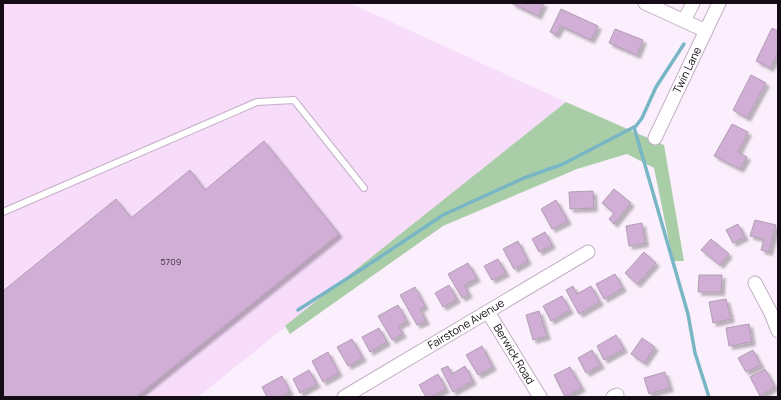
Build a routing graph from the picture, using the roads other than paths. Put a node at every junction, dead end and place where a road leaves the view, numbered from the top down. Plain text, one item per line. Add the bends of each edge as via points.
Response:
1 (645, 3) edge
2 (693, 3) edge
3 (719, 3) edge
4 (684, 21) junction
5 (706, 31) junction
6 (655, 138) dead end
7 (364, 188) dead end
8 (3, 212) edge
9 (588, 252) dead end
10 (755, 283) dead end
11 (488, 312) junction
12 (778, 331) edge
13 (344, 397) edge
14 (540, 397) edge

1 - 4 street
2 - 4 street
3 - 5 street, Twin Lane
4 - 5 street
5 - 6 street, Twin Lane
7 - 8 lane via 294,100 258,102
9 - 11 street, Fairstone Avenue
10 - 12 street
11 - 13 street, Fairstone Avenue
11 - 14 street, Berwick Road

